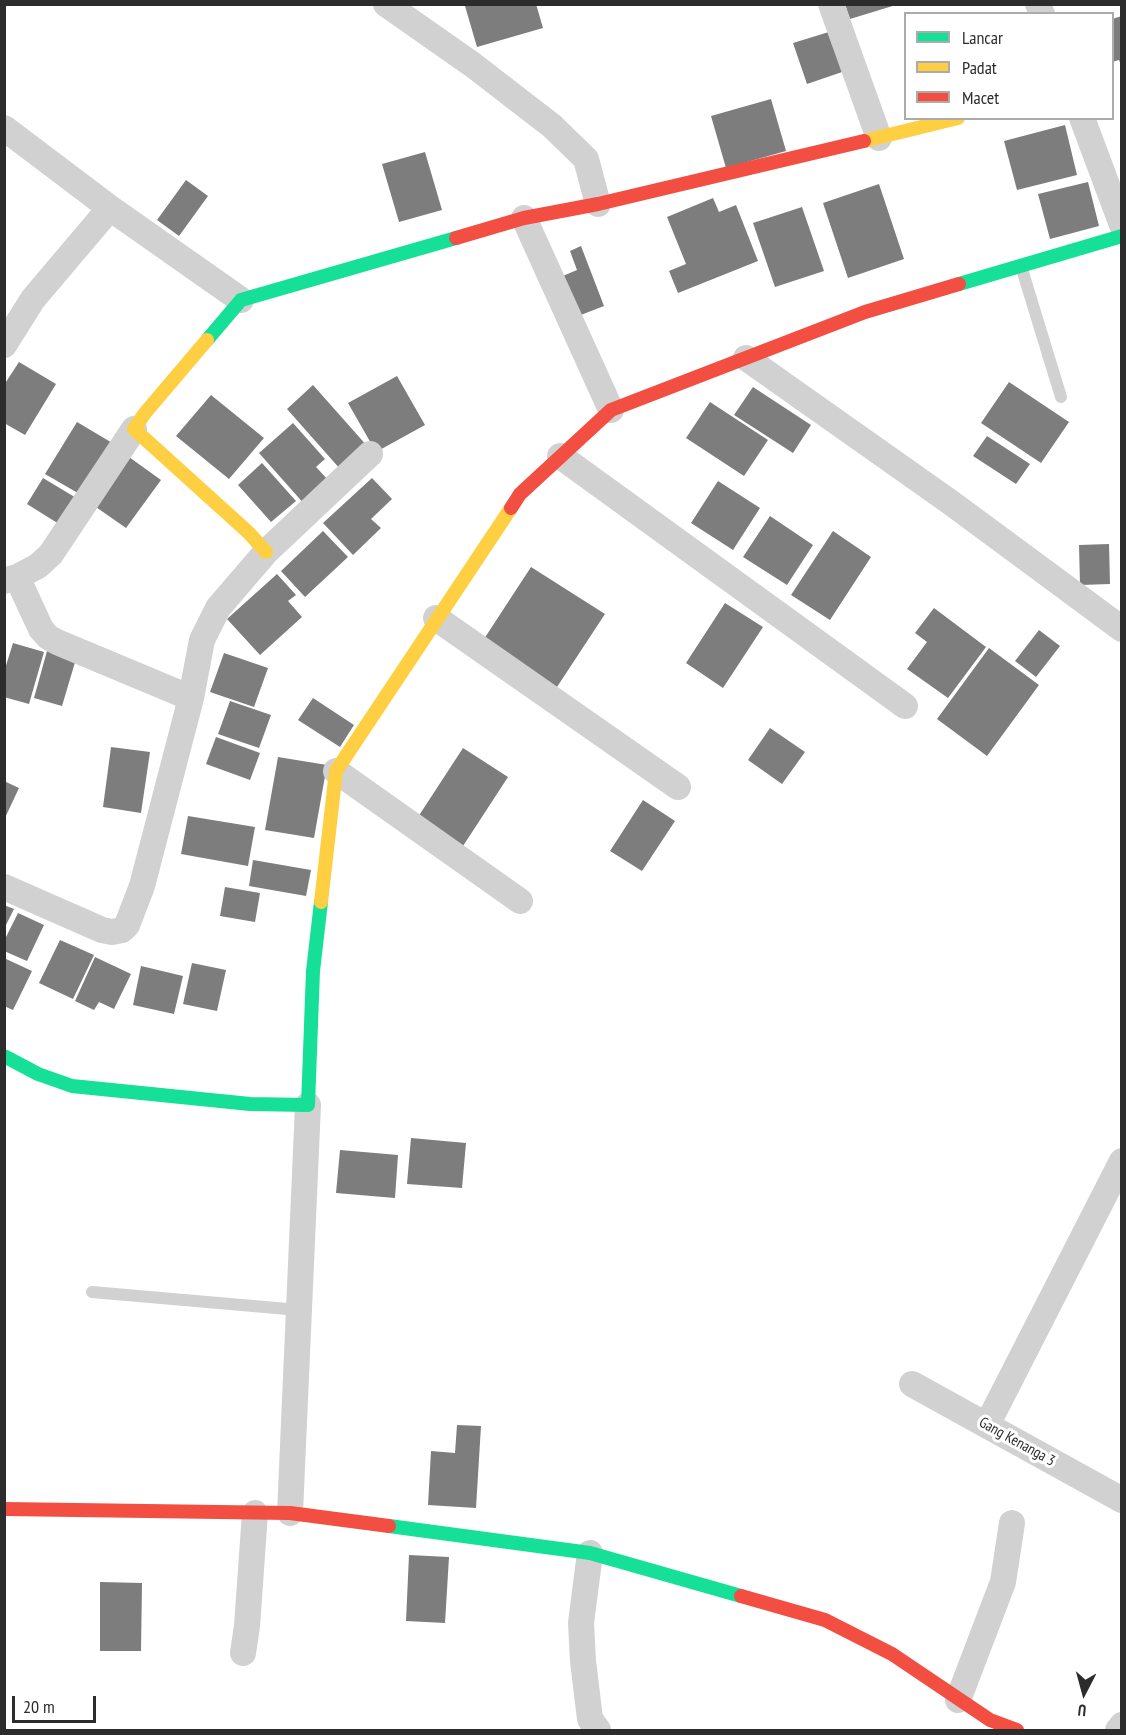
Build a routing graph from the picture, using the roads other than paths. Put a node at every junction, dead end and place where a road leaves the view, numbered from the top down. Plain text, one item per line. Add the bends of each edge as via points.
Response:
1 (386, 4) edge
2 (831, 4) edge
3 (950, 120) edge
4 (1083, 120) edge
5 (4, 129) edge
6 (879, 138) junction
7 (598, 204) junction
8 (110, 208) junction
9 (524, 218) junction
10 (1122, 225) edge
11 (1122, 236) edge
12 (1021, 265) junction
13 (241, 300) junction
14 (4, 345) edge
15 (746, 358) junction
16 (1061, 397) dead end
17 (610, 410) junction
18 (134, 429) junction
19 (370, 454) dead end
20 (560, 456) junction
21 (266, 552) junction
22 (11, 579) edge
23 (436, 618) junction
24 (1122, 630) edge
25 (191, 698) junction
26 (905, 706) dead end
27 (336, 771) junction
28 (678, 787) dead end
29 (4, 887) edge
30 (520, 901) dead end
31 (4, 1056) edge
32 (308, 1105) junction
33 (1122, 1161) edge
34 (92, 1292) dead end
35 (299, 1310) junction
36 (912, 1384) dead end
37 (987, 1425) junction
38 (1122, 1500) edge
39 (4, 1509) edge
40 (255, 1513) junction
41 (290, 1513) junction
42 (1012, 1523) dead end
43 (590, 1553) junction
44 (243, 1653) dead end
45 (958, 1700) junction
46 (1122, 1725) edge
47 (598, 1731) edge
48 (1017, 1731) edge
49 (1118, 1731) edge

1 - 7 street via 552,126 586,159
2 - 6 street
3 - 6 street
4 - 10 street
5 - 8 street
6 - 7 street
7 - 9 street
8 - 13 street
8 - 14 street via 33,299
9 - 13 street
9 - 17 street
11 - 12 street
12 - 15 street via 865,312
12 - 16 lane
13 - 18 street
15 - 17 street
15 - 24 street
17 - 20 street
18 - 21 street
18 - 22 street via 51,554 38,566
19 - 21 street
20 - 23 street via 520,494
20 - 26 street
21 - 25 street via 218,608 202,640
22 - 25 street via 48,637
23 - 27 street
23 - 28 street
25 - 29 street via 142,886 127,925 122,930 102,930
27 - 30 street
27 - 32 street via 313,971
31 - 32 street via 72,1086 250,1104
32 - 35 street
33 - 37 street
34 - 35 lane
35 - 41 street
36 - 37 street, Gang Kenanga 3
37 - 38 street, Gang Kenanga 3
39 - 40 street
40 - 41 street
40 - 44 street
41 - 43 street
42 - 45 street via 1003,1582
43 - 45 street via 825,1620 892,1654
43 - 47 street via 581,1623 590,1719
45 - 48 street
46 - 49 street

